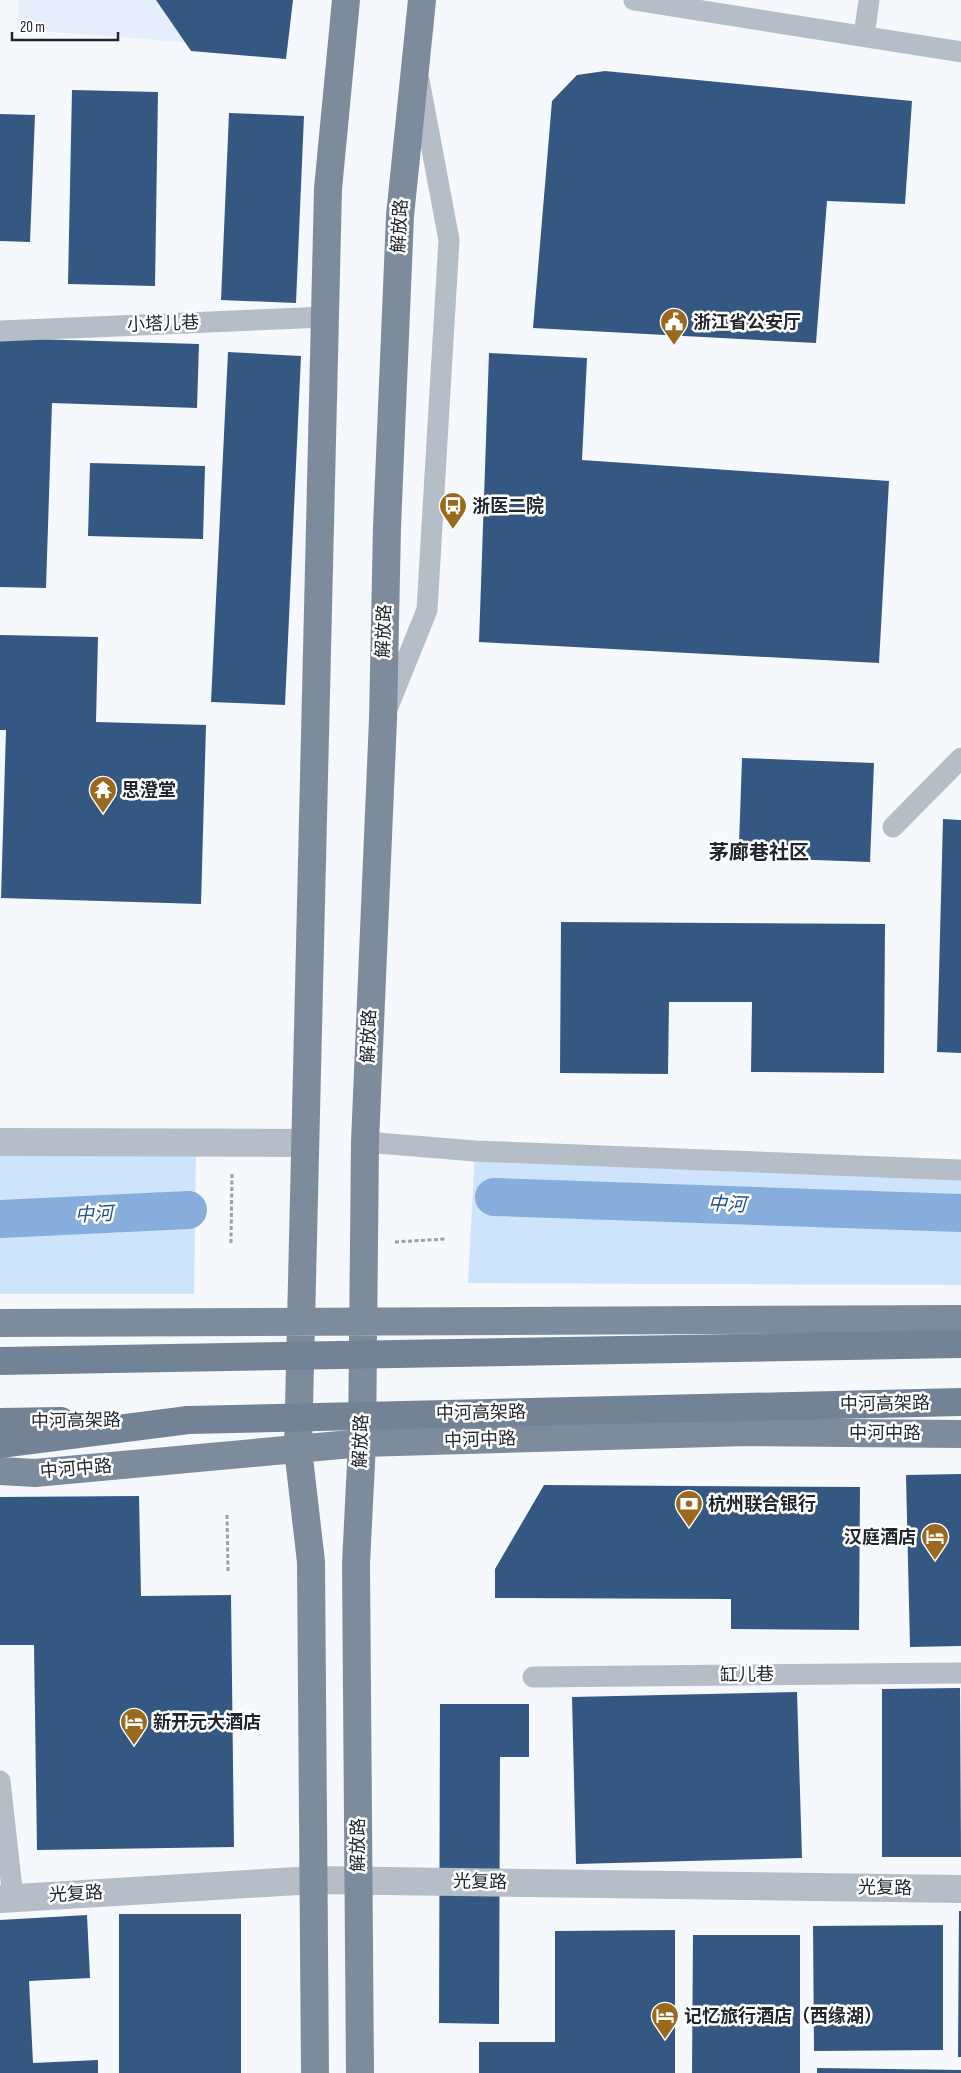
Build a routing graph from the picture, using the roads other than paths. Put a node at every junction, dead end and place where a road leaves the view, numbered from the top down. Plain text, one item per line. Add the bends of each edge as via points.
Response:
1 (346, 0) edge
2 (422, 0) edge
3 (634, 0) edge
4 (869, 0) edge
5 (864, 36) junction
6 (961, 52) edge
7 (416, 65) junction
8 (325, 317) junction
9 (0, 331) edge
10 (383, 719) junction
11 (961, 758) edge
12 (893, 827) dead end
13 (0, 1142) edge
14 (365, 1142) junction
15 (304, 1143) junction
16 (961, 1170) edge
17 (957, 1314) edge
18 (301, 1322) junction
19 (363, 1322) junction
20 (0, 1323) edge
21 (961, 1344) edge
22 (0, 1361) edge
23 (961, 1402) edge
24 (188, 1420) junction
25 (0, 1422) edge
26 (961, 1434) edge
27 (0, 1444) edge
28 (362, 1444) junction
29 (298, 1449) junction
30 (0, 1471) edge
31 (961, 1673) edge
32 (533, 1677) dead end
33 (0, 1782) edge
34 (314, 1880) junction
35 (358, 1881) junction
36 (961, 1889) edge
37 (6, 1898) edge
38 (315, 2073) edge
39 (360, 2073) edge

1 - 8 main road via 328,189
2 - 7 main road, 解放路
3 - 5 lane
4 - 5 lane
5 - 6 lane
7 - 10 main road, 解放路 via 400,216
7 - 10 lane via 449,240 427,610
8 - 9 lane, 小塔儿巷
8 - 15 main road
10 - 14 main road, 解放路
11 - 12 lane
13 - 15 street
14 - 16 lane via 475,1151
14 - 19 main road, 解放路
15 - 18 main road
17 - 19 main road
18 - 19 main road
18 - 20 main road
18 - 29 main road
19 - 28 main road, 解放路
21 - 22 highway, bridge
23 - 24 highway, 中河高架路, bridge
24 - 25 highway, 中河高架路
24 - 27 highway
26 - 28 main road, 中河中路 via 748,1432
28 - 29 main road, 中河中路
28 - 35 main road, 解放路 via 356,1564
29 - 30 main road, 中河中路 via 35,1473
29 - 34 main road via 311,1562
31 - 32 lane, 缸儿巷
33 - 37 lane
34 - 35 street, 光复路
34 - 37 street, 光复路
34 - 38 main road
35 - 36 street, 光复路
35 - 39 main road, 解放路

